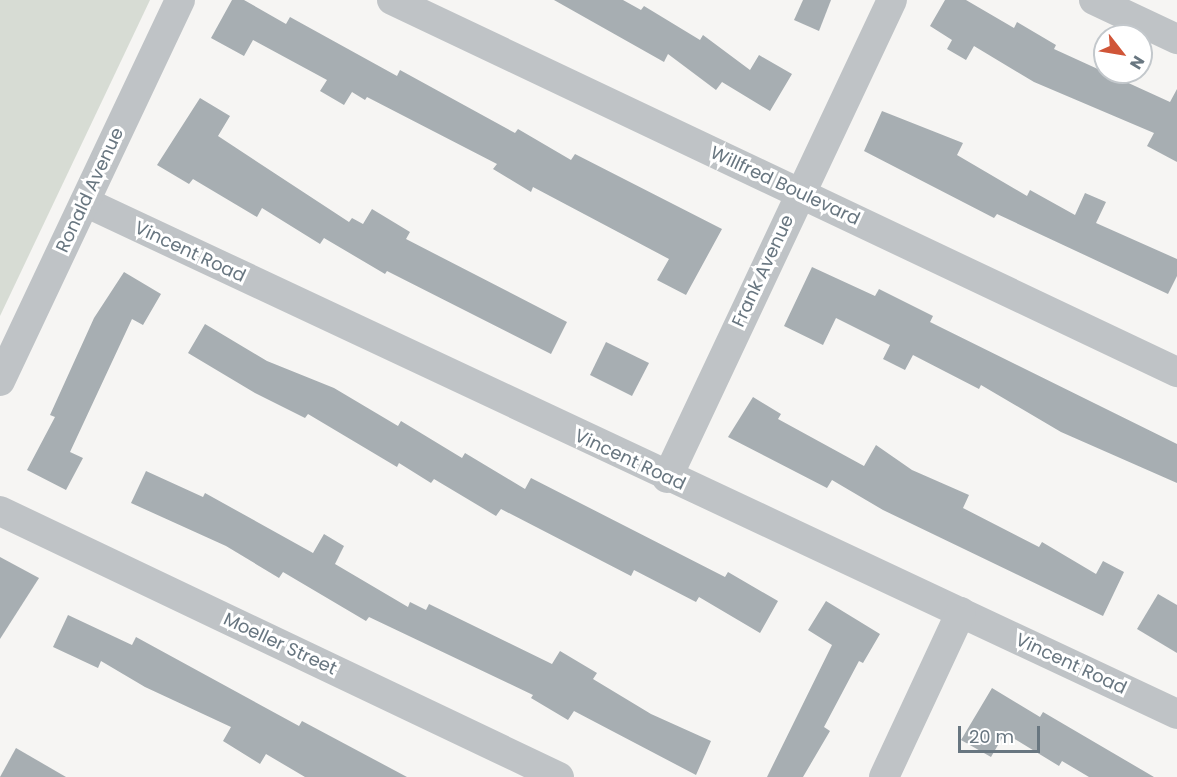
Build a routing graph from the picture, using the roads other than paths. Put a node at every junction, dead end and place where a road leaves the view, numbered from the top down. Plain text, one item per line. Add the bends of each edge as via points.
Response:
1 (180, 0) edge
2 (392, 0) edge
3 (892, 0) edge
4 (1094, 0) edge
5 (1177, 39) edge
6 (800, 193) junction
7 (85, 202) junction
8 (1177, 372) edge
9 (0, 381) edge
10 (667, 478) junction
11 (0, 511) edge
12 (961, 612) junction
13 (1177, 714) edge
14 (560, 777) edge
15 (884, 777) edge

1 - 7 street, Ronald Avenue
2 - 6 street, Willfred Boulevard
3 - 6 street, Frank Avenue
4 - 5 street
6 - 8 street, Willfred Boulevard
6 - 10 street, Frank Avenue
7 - 9 street, Ronald Avenue
7 - 10 street, Vincent Road
10 - 12 street, Vincent Road
11 - 14 street, Moeller Street
12 - 13 street, Vincent Road
12 - 15 street

